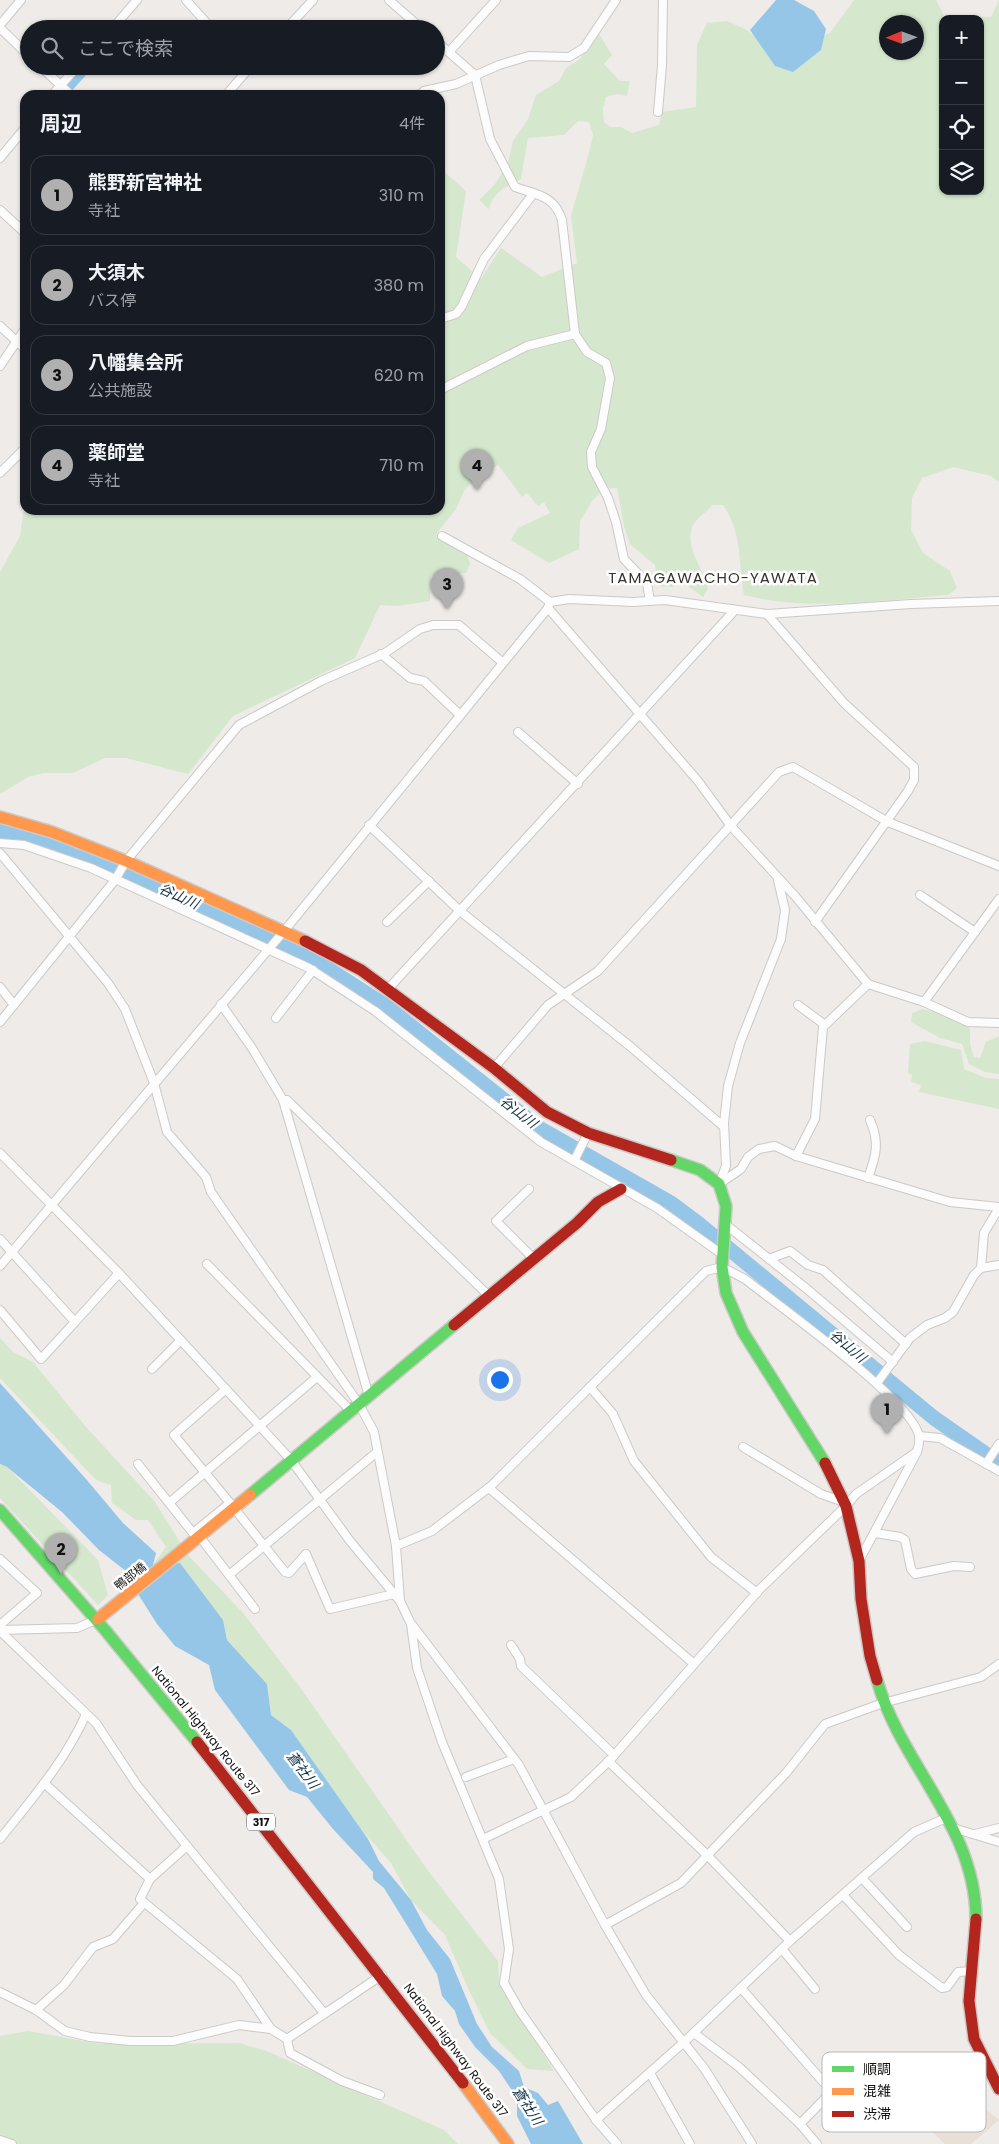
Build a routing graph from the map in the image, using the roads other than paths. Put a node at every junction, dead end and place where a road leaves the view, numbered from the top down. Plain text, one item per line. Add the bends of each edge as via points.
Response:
1 (21, 0) edge
2 (137, 0) edge
3 (186, 0) edge
4 (313, 0) edge
5 (389, 0) edge
6 (496, 0) edge
7 (616, 0) edge
8 (663, 0) edge
9 (120, 20) edge
10 (204, 20) edge
11 (294, 20) edge
12 (412, 20) edge
13 (0, 26) edge
14 (20, 47) edge
15 (445, 49) edge
16 (448, 52) junction
17 (49, 75) edge
18 (70, 75) edge
19 (243, 75) edge
20 (474, 75) junction
21 (60, 86) junction
22 (56, 90) edge
23 (65, 90) edge
24 (230, 90) edge
25 (429, 90) edge
26 (658, 112) dead end
27 (20, 134) edge
28 (0, 158) edge
29 (533, 194) junction
30 (0, 210) edge
31 (20, 228) edge
32 (445, 317) edge
33 (0, 326) edge
34 (575, 334) junction
35 (20, 336) edge
36 (16, 341) junction
37 (20, 345) edge
38 (0, 366) edge
39 (445, 387) edge
40 (20, 453) edge
41 (1, 471) edge
42 (442, 536) dead end
43 (650, 601) junction
44 (999, 601) edge
45 (549, 605) junction
46 (734, 611) junction
47 (767, 614) junction
48 (382, 654) junction
49 (502, 662) junction
50 (459, 714) junction
51 (641, 715) junction
52 (518, 732) dead end
53 (578, 784) junction
54 (0, 818) edge
55 (888, 822) junction
56 (369, 825) junction
57 (731, 826) junction
58 (0, 843) edge
59 (0, 853) edge
60 (126, 861) junction
61 (999, 866) edge
62 (778, 878) junction
63 (115, 880) junction
64 (429, 881) junction
65 (920, 895) dead end
66 (999, 899) edge
67 (460, 911) junction
68 (387, 922) dead end
69 (815, 922) junction
70 (285, 930) junction
71 (975, 932) junction
72 (70, 936) junction
73 (268, 949) junction
74 (313, 970) junction
75 (868, 984) junction
76 (0, 987) edge
77 (388, 989) junction
78 (564, 994) junction
79 (924, 1002) junction
80 (221, 1004) junction
81 (14, 1005) junction
82 (798, 1005) dead end
83 (276, 1018) dead end
84 (0, 1022) edge
85 (999, 1023) edge
86 (824, 1025) junction
87 (494, 1068) junction
88 (154, 1083) junction
89 (283, 1100) junction
90 (870, 1120) dead end
91 (724, 1127) junction
92 (587, 1134) junction
93 (0, 1153) edge
94 (796, 1156) junction
95 (574, 1161) junction
96 (868, 1178) junction
97 (719, 1184) junction
98 (529, 1189) dead end
99 (621, 1189) junction
100 (52, 1204) junction
101 (999, 1208) edge
102 (725, 1224) junction
103 (0, 1240) edge
104 (11, 1252) junction
105 (534, 1259) junction
106 (769, 1259) junction
107 (722, 1261) junction
108 (207, 1264) dead end
109 (999, 1265) edge
110 (0, 1266) edge
111 (981, 1268) junction
112 (119, 1273) junction
113 (489, 1296) junction
114 (0, 1310) edge
115 (75, 1322) junction
116 (181, 1340) junction
117 (906, 1344) junction
118 (893, 1362) junction
119 (152, 1369) dead end
120 (317, 1376) junction
121 (877, 1383) junction
122 (590, 1387) junction
123 (226, 1389) junction
124 (369, 1396) junction
125 (355, 1407) junction
126 (260, 1426) junction
127 (920, 1436) junction
128 (998, 1446) edge
129 (742, 1447) dead end
130 (377, 1452) junction
131 (917, 1452) junction
132 (291, 1460) junction
133 (138, 1464) dead end
134 (987, 1464) junction
135 (999, 1472) edge
136 (204, 1473) junction
137 (488, 1488) junction
138 (320, 1499) junction
139 (169, 1503) junction
140 (845, 1504) junction
141 (231, 1506) junction
142 (0, 1510) edge
143 (874, 1533) junction
144 (200, 1537) junction
145 (264, 1546) junction
146 (396, 1546) junction
147 (0, 1559) edge
148 (859, 1561) junction
149 (970, 1567) dead end
150 (229, 1575) junction
151 (757, 1593) junction
152 (397, 1598) junction
153 (255, 1609) dead end
154 (100, 1618) junction
155 (410, 1622) junction
156 (0, 1625) edge
157 (0, 1630) edge
158 (511, 1644) dead end
159 (694, 1664) junction
160 (999, 1664) edge
161 (883, 1703) junction
162 (86, 1714) junction
163 (614, 1755) junction
164 (514, 1758) junction
165 (608, 1761) junction
166 (466, 1777) dead end
167 (44, 1783) junction
168 (544, 1811) junction
169 (949, 1823) junction
170 (999, 1828) edge
171 (973, 1834) junction
172 (0, 1839) edge
173 (483, 1839) junction
174 (999, 1842) edge
175 (187, 1846) junction
176 (708, 1856) junction
177 (862, 1878) junction
178 (150, 1879) junction
179 (843, 1895) junction
180 (144, 1903) junction
181 (605, 1925) junction
182 (907, 1927) dead end
183 (790, 1941) junction
184 (782, 1949) junction
185 (973, 1971) junction
186 (382, 1975) junction
187 (741, 1988) junction
188 (815, 1989) dead end
189 (0, 1992) edge
190 (36, 2010) junction
191 (324, 2013) junction
192 (271, 2029) junction
193 (694, 2033) junction
194 (287, 2039) junction
195 (683, 2043) junction
196 (980, 2052) edge
197 (986, 2063) edge
198 (650, 2072) junction
199 (822, 2081) edge
200 (999, 2089) edge
201 (380, 2095) dead end
202 (822, 2102) edge
203 (596, 2120) junction
204 (800, 2124) junction
205 (0, 2140) edge
206 (12, 2144) edge
207 (508, 2144) edge
208 (616, 2144) edge
209 (690, 2144) edge
210 (752, 2144) edge
211 (817, 2144) edge

1 - 13 street
2 - 9 street
3 - 10 street
4 - 11 street
5 - 12 street
6 - 16 street
7 - 20 street via 584,48 569,57 529,56
8 - 26 street
13 - 14 street
15 - 16 street
16 - 20 street
17 - 21 street
18 - 21 street
19 - 24 street
20 - 25 street via 456,84
20 - 29 street via 490,139 515,187
21 - 22 street
21 - 23 street
27 - 28 street
29 - 32 street via 484,259 462,306 456,314
29 - 34 street via 551,200 560,214
30 - 31 street
33 - 36 street
34 - 39 street via 527,346
34 - 43 street via 587,352 606,363 608,370 610,378 601,429 590,452 592,467 608,498 624,559 647,583
35 - 36 street
36 - 37 street
36 - 38 street
40 - 41 street
42 - 45 street via 520,579
43 - 45 street via 569,599
43 - 46 street via 665,600
44 - 47 street
45 - 49 street
45 - 51 street
46 - 47 street
46 - 51 street
47 - 55 street via 844,703 914,767 914,780
48 - 49 street via 427,626 459,625
48 - 50 street via 410,678 424,681
48 - 60 street via 238,724
49 - 50 street
50 - 56 street
51 - 53 street
51 - 57 street via 698,781
52 - 53 street
53 - 67 street
54 - 60 main road via 52,832
55 - 57 street via 793,767 779,772
55 - 61 street
55 - 69 street
56 - 64 street
56 - 70 street
57 - 62 street
57 - 78 street via 598,971
58 - 63 street via 33,848
59 - 72 street
60 - 63 street
60 - 70 main road
62 - 69 street
62 - 91 street via 785,910 781,939 740,1043 728,1086
63 - 72 street
63 - 73 street
64 - 67 street
64 - 68 street
65 - 71 street
66 - 71 street
67 - 77 street
67 - 78 street
69 - 75 street
70 - 73 street
70 - 77 main road via 361,970
71 - 79 street
72 - 81 street
72 - 88 street via 125,1009
73 - 74 street
73 - 80 street
74 - 83 street
74 - 95 street via 375,1011 541,1142
75 - 79 street
75 - 86 street
76 - 81 street
77 - 87 main road
78 - 87 street via 548,1005
78 - 91 street via 631,1046
79 - 85 street via 968,1022
80 - 88 street
80 - 89 street
81 - 84 street
82 - 86 street
86 - 94 street via 815,1120
87 - 92 main road via 547,1112
88 - 100 street
88 - 125 street via 167,1132 206,1177 211,1192
89 - 113 street via 287,1100
89 - 124 street
90 - 96 street via 877,1154
91 - 97 street via 726,1166
92 - 95 street
92 - 97 main road via 700,1170
93 - 100 street
94 - 96 street
94 - 97 street via 775,1146 759,1149 748,1157 741,1169
95 - 99 street
96 - 101 street via 950,1202
97 - 102 main road via 726,1206
98 - 105 street via 496,1220
99 - 105 main road, 鴨部橋 via 598,1202
99 - 107 street via 657,1208
100 - 104 street
100 - 112 street
101 - 111 street via 984,1233
102 - 106 street
102 - 107 main road
103 - 104 street
104 - 110 street
104 - 115 street
105 - 113 main road, 鴨部橋
106 - 117 street via 790,1251 808,1265 823,1270
106 - 118 street
107 - 121 street
107 - 122 street via 706,1271
107 - 140 main road via 726,1293 743,1332 825,1462
108 - 120 street
109 - 111 street
111 - 117 street via 953,1312 927,1325
112 - 115 street
112 - 116 street
113 - 124 main road, 鴨部橋
114 - 115 street via 41,1359
116 - 119 street
116 - 123 street
117 - 118 street
118 - 121 street
120 - 125 street
120 - 126 street
121 - 127 street via 908,1416
122 - 137 street
122 - 151 street via 613,1414 634,1461 711,1557
123 - 126 street
123 - 136 street via 174,1435
124 - 125 main road, 鴨部橋
125 - 130 street via 374,1432
125 - 132 main road, 鴨部橋
126 - 132 street
126 - 136 street
127 - 131 street
127 - 134 street via 940,1438
128 - 134 street
129 - 140 street via 821,1494
130 - 138 street
130 - 146 street
131 - 140 street
131 - 143 street
132 - 138 street
132 - 141 main road, 鴨部橋
133 - 139 street
134 - 135 street
136 - 139 street
136 - 141 street
137 - 146 street via 432,1531
137 - 159 street
138 - 145 street
138 - 152 street
139 - 141 street via 193,1533
140 - 148 main road
140 - 151 street
141 - 144 main road, 鴨部橋
141 - 145 street
142 - 154 main road, National Highway Route 317 / 317
143 - 148 street
143 - 149 street via 905,1540 911,1570 915,1574 954,1566
144 - 150 street
144 - 154 main road, 鴨部橋
145 - 150 street
145 - 152 street via 289,1573 306,1554 330,1609
146 - 152 street
147 - 156 street via 37,1593
148 - 161 main road via 870,1656
150 - 153 street
151 - 159 street
152 - 155 street
154 - 157 street via 78,1628
154 - 186 main road, National Highway Route 317 / 317
155 - 164 street
155 - 173 street via 417,1668 442,1742
157 - 162 street
158 - 163 street via 521,1666
159 - 163 street
160 - 161 street via 980,1677
161 - 169 main road
161 - 176 street via 825,1724 786,1774
162 - 167 street via 78,1734
162 - 175 street via 96,1723 137,1785
163 - 165 street
164 - 166 street
164 - 168 street
165 - 168 street via 571,1797
165 - 176 street
167 - 172 street
167 - 178 street
168 - 173 street
168 - 181 street
169 - 171 street
169 - 177 street via 914,1832
169 - 185 main road via 968,1861 976,1896
170 - 171 street
171 - 174 street
173 - 203 street via 499,1879 509,1949 504,1983
175 - 178 street
175 - 191 street
176 - 181 street via 681,1884
176 - 183 street
177 - 179 street
177 - 182 street
178 - 180 street via 140,1899
179 - 183 street
179 - 185 street via 899,1955 934,1984 947,1987 958,1972
180 - 190 street via 112,1940 93,1947 64,1985
180 - 192 street via 238,1979
181 - 195 street via 646,1995
183 - 184 street
184 - 187 street
184 - 188 street
185 - 196 main road via 969,2001 974,2039
186 - 191 street
186 - 207 main road, National Highway Route 317 / 317
187 - 193 street
187 - 199 street
189 - 190 street
190 - 192 street via 65,2031 130,2041 173,2042 239,2025
191 - 194 street
192 - 194 street
193 - 195 street
193 - 204 street via 739,2067
194 - 201 street via 290,2053 342,2081
195 - 198 street
195 - 210 street via 704,2068
197 - 200 main road
198 - 203 street
198 - 209 street
202 - 204 street
203 - 208 street
204 - 211 street
205 - 206 street

